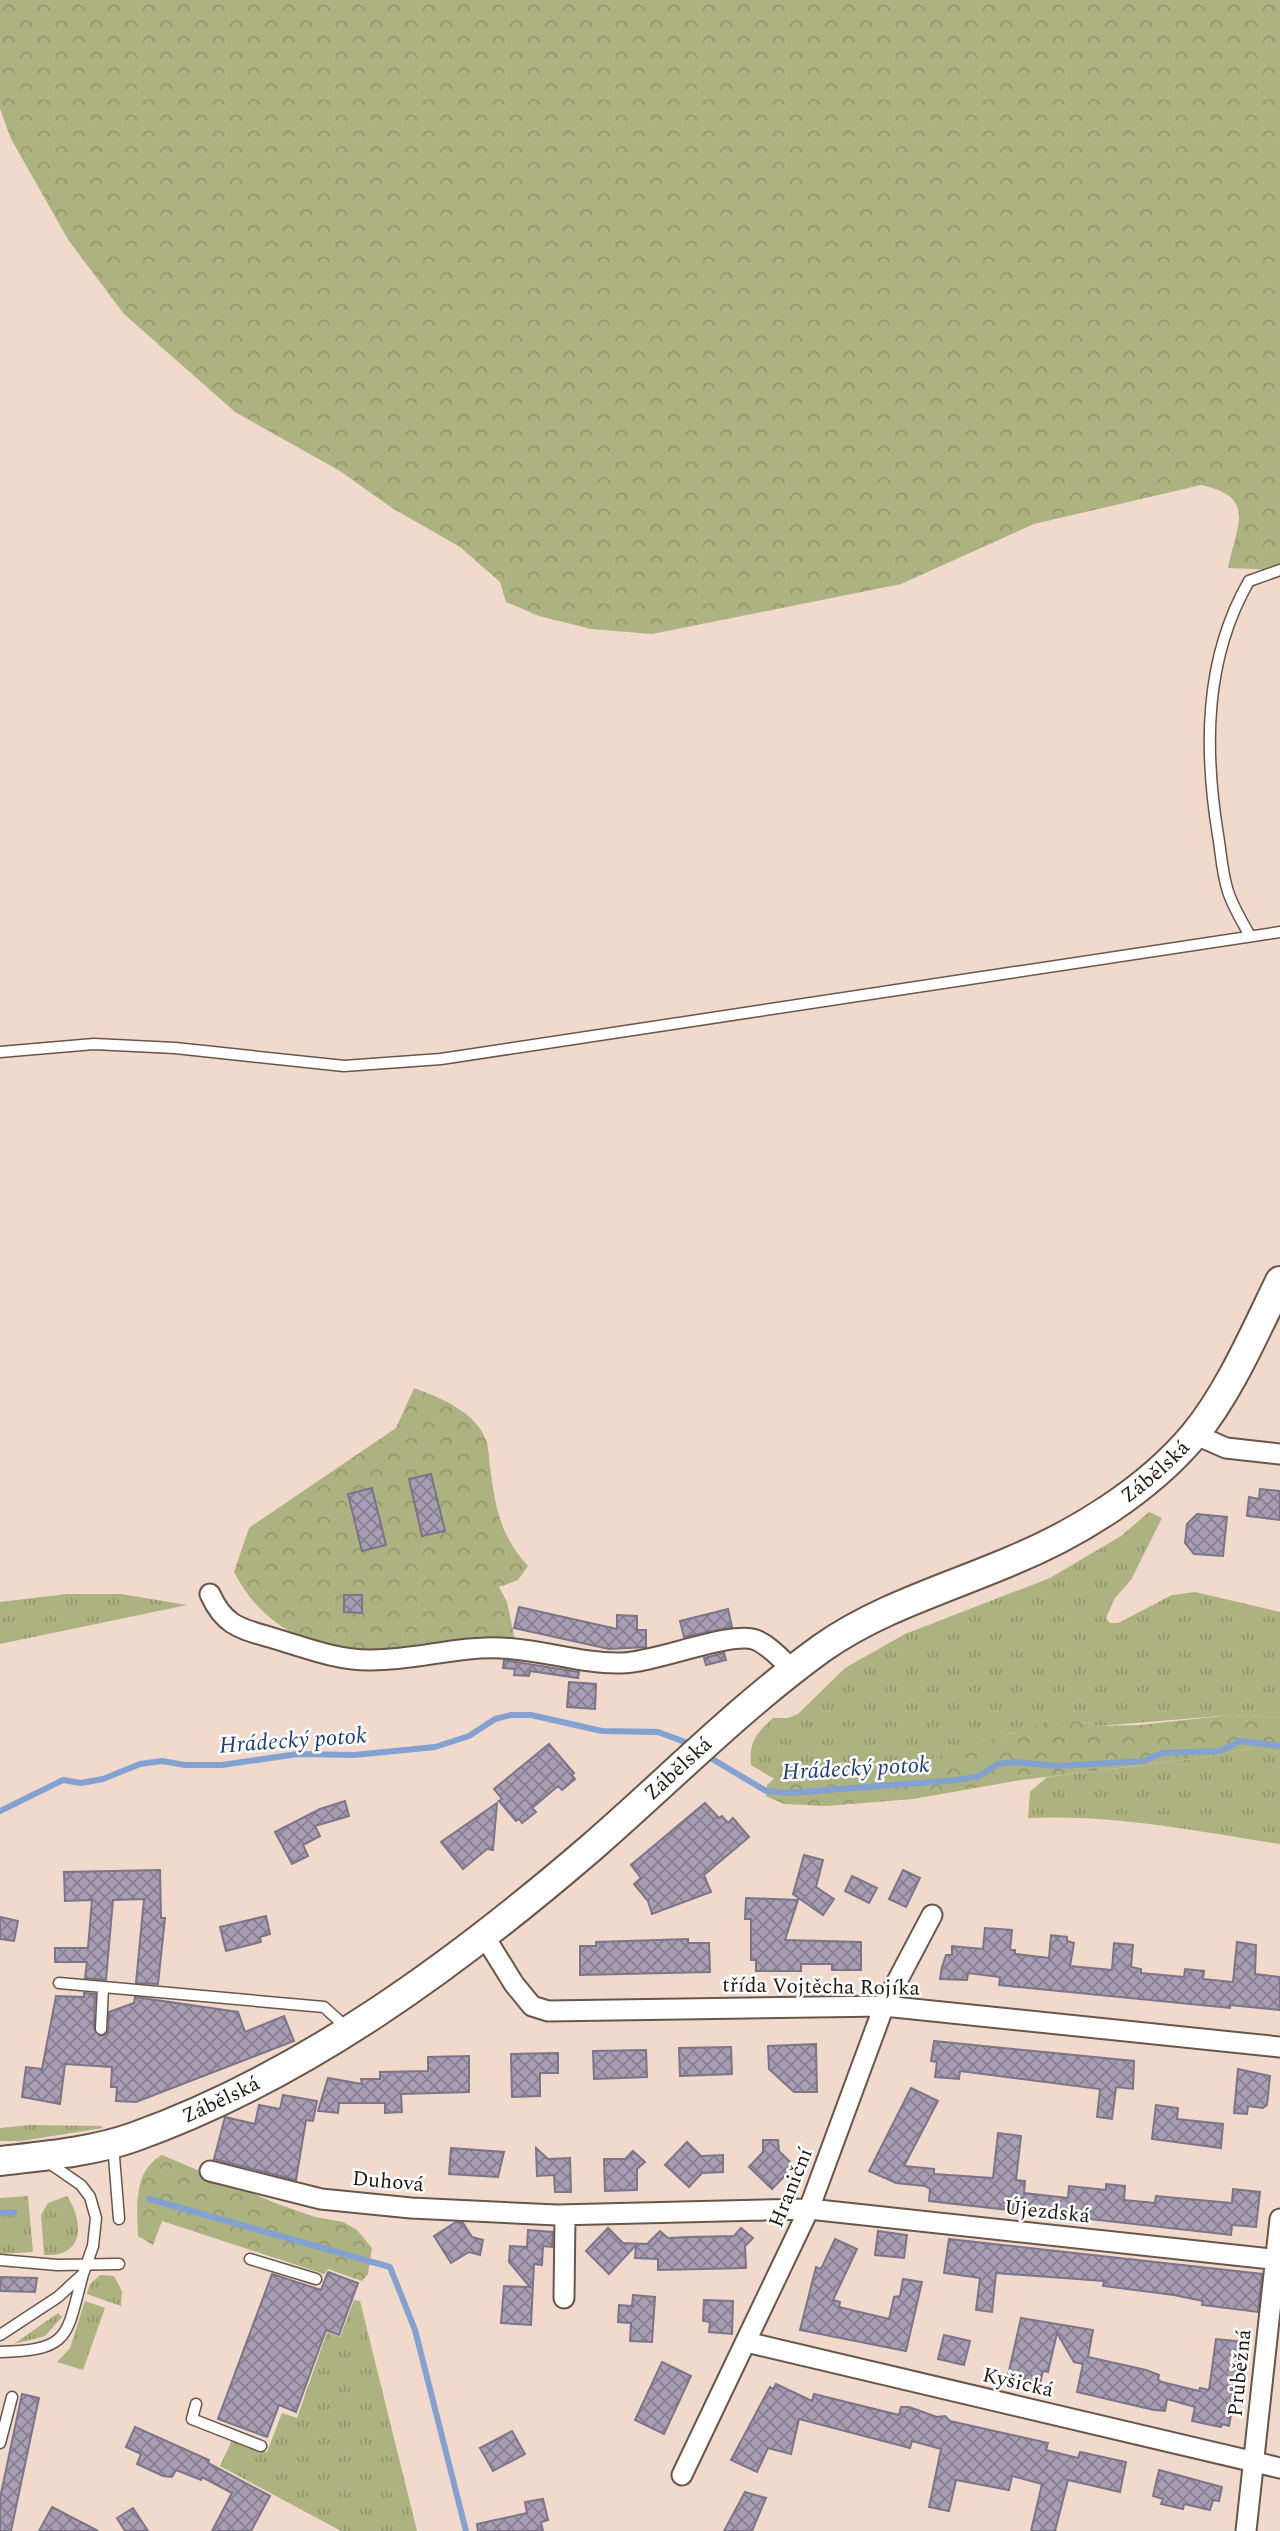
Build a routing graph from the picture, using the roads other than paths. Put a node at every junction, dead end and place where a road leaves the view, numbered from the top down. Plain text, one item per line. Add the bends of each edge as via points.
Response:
1 (1280, 570) edge
2 (1280, 932) edge
3 (1250, 936) junction
4 (0, 1052) edge
5 (1280, 1281) edge
6 (1194, 1434) junction
7 (1280, 1454) edge
8 (210, 1594) dead end
9 (793, 1670) junction
10 (932, 1915) dead end
11 (483, 1934) junction
12 (59, 1983) dead end
13 (103, 1987) junction
14 (884, 2006) junction
15 (102, 2029) dead end
16 (349, 2031) junction
17 (1280, 2046) edge
18 (113, 2144) junction
19 (37, 2156) junction
20 (0, 2161) edge
21 (210, 2171) dead end
22 (809, 2209) junction
23 (565, 2214) junction
24 (119, 2219) dead end
25 (1280, 2219) edge
26 (93, 2246) junction
27 (250, 2259) dead end
28 (0, 2260) edge
29 (1278, 2260) edge
30 (120, 2264) dead end
31 (57, 2265) junction
32 (84, 2269) junction
33 (316, 2280) dead end
34 (564, 2298) dead end
35 (0, 2335) edge
36 (746, 2343) junction
37 (0, 2352) edge
38 (12, 2397) dead end
39 (196, 2404) dead end
40 (0, 2443) edge
41 (261, 2445) dead end
42 (1254, 2461) junction
43 (1280, 2468) edge
44 (682, 2475) dead end
45 (1246, 2531) edge

1 - 3 lane via 1248,582 1235,605 1212,685 1210,786 1227,890
2 - 3 lane
3 - 4 lane via 441,1059 344,1066 94,1044
5 - 6 main road, Zábělská via 1240,1362
6 - 7 street via 1226,1448
6 - 9 main road, Zábělská via 1131,1494 1073,1531 884,1614 841,1636
8 - 9 street via 217,1611 231,1625 346,1658 400,1659 500,1648 624,1663 740,1637 755,1640
9 - 11 main road, Zábělská via 590,1849
10 - 14 street, Hraniční
11 - 14 street, třída Vojtěcha Rojíka via 532,2006 548,2011
11 - 16 main road, Zábělská
12 - 13 lane
13 - 15 lane
13 - 16 lane via 324,2007
14 - 17 street, třída Vojtěcha Rojíka
14 - 22 street, Hraniční
16 - 18 main road, Zábělská via 251,2085
18 - 19 main road, Zábělská
18 - 24 lane
19 - 20 main road, Zábělská
19 - 26 lane via 63,2171 90,2197 96,2218
21 - 23 street, Duhová via 321,2199
22 - 23 street, Duhová
22 - 29 street, Újezdská
22 - 36 street, Hraniční
23 - 34 street
25 - 29 street, Průběžná
26 - 31 lane via 78,2260
26 - 32 lane
27 - 33 lane
28 - 31 lane
29 - 42 street, Průběžná
30 - 32 lane
31 - 32 lane
32 - 35 lane via 58,2297
32 - 37 lane via 68,2331 55,2345
36 - 42 street, Kyšická
36 - 44 street, Hraniční
38 - 40 lane
39 - 41 lane via 192,2419
42 - 43 street, Kyšická
42 - 45 street, Průběžná

